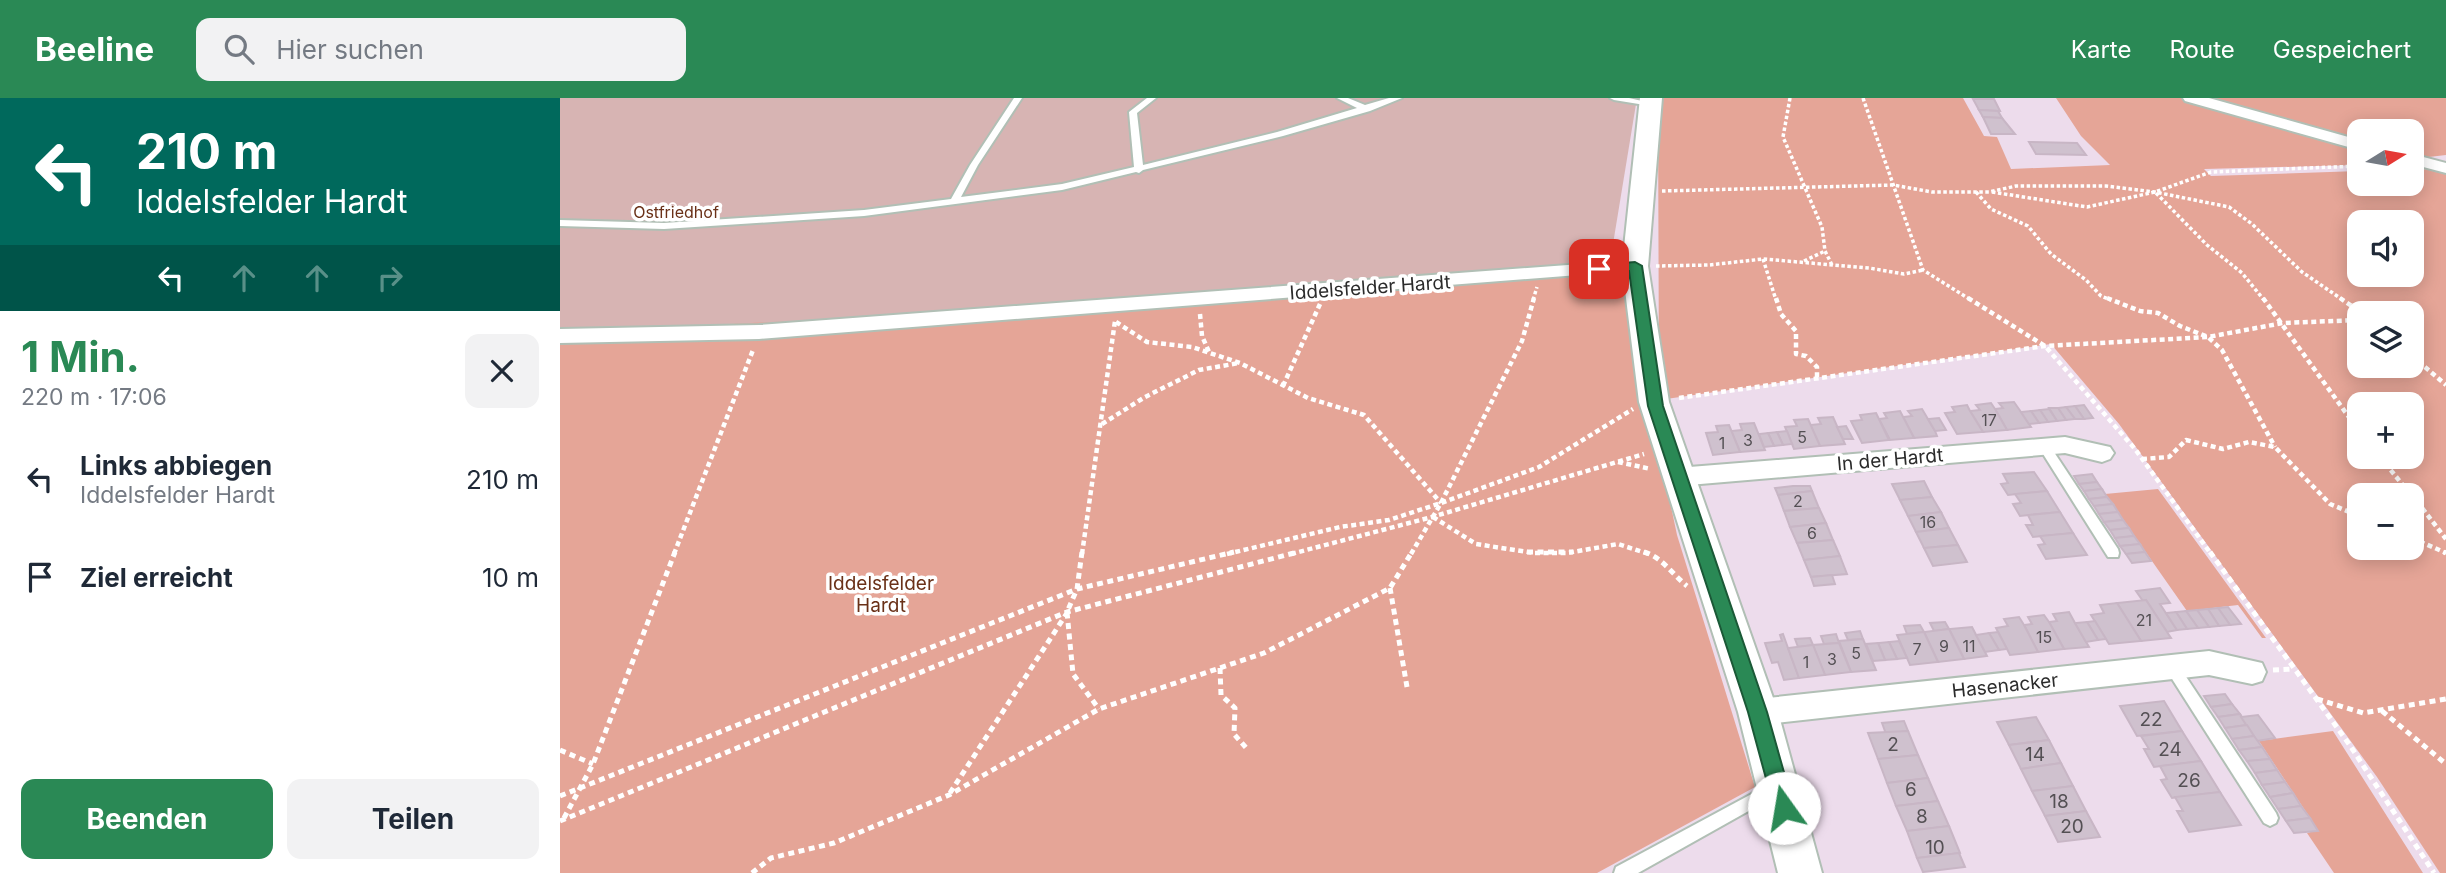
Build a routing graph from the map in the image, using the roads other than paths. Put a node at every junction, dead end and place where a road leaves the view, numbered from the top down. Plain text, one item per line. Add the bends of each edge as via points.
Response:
1 (1018, 98) edge
2 (1152, 98) edge
3 (1341, 98) edge
4 (1398, 98) edge
5 (1614, 98) edge
6 (2191, 98) edge
7 (1651, 101) edge
8 (1367, 109) junction
9 (2347, 142) edge
10 (2424, 162) edge
11 (2446, 168) edge
12 (1139, 170) junction
13 (954, 202) junction
14 (560, 223) edge
15 (1635, 266) junction
16 (560, 336) edge
17 (2044, 446) junction
18 (2102, 453) dead end
19 (1673, 462) junction
20 (2113, 553) dead end
21 (2172, 667) junction
22 (2252, 672) dead end
23 (1758, 712) junction
24 (1779, 786) junction
25 (2270, 818) dead end
26 (1622, 873) edge
27 (1800, 873) edge

1 - 13 lane
2 - 12 lane via 1133,112
3 - 8 lane
4 - 8 lane
5 - 7 lane
6 - 9 street
7 - 15 street
8 - 12 lane
10 - 11 street
12 - 13 lane via 1062,187
13 - 14 lane via 864,213 664,226
15 - 16 street, Iddelsfelder Hardt via 1199,300 1116,314 759,332
15 - 19 street via 1654,402
17 - 18 street, In der Hardt via 2065,445
17 - 19 street, In der Hardt
17 - 20 lane
19 - 23 street
21 - 22 street, Hasenacker via 2208,663
21 - 23 street, Hasenacker
21 - 25 lane
23 - 24 street
24 - 26 lane
24 - 27 street

